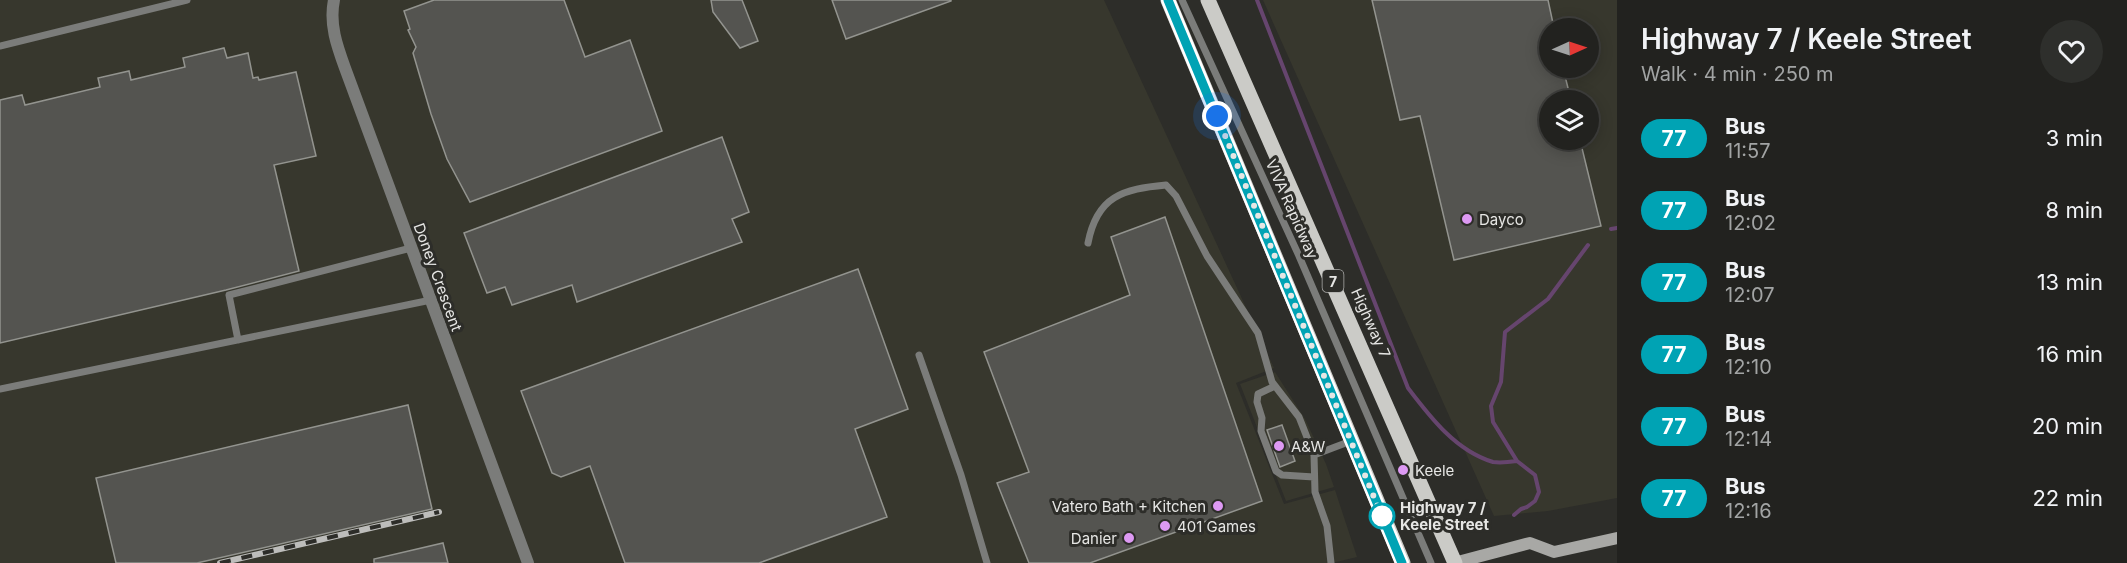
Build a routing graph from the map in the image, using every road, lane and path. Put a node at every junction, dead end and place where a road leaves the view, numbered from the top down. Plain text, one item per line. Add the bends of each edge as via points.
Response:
1 (187, 0) edge
2 (334, 0) edge
3 (1168, 0) edge
4 (1182, 0) edge
5 (1208, 0) edge
6 (0, 46) edge
7 (1088, 243) dead end
8 (411, 248) junction
9 (431, 300) junction
10 (238, 340) junction
11 (919, 355) dead end
12 (1275, 387) junction
13 (0, 389) edge
14 (1352, 441) junction
15 (1314, 455) junction
16 (1314, 477) junction
17 (1617, 538) edge
18 (1554, 552) junction
19 (528, 563) edge
20 (987, 563) edge
21 (1331, 563) edge
22 (1402, 563) edge
23 (1431, 563) edge
24 (1455, 563) edge
25 (1545, 563) edge

1 - 6 lane
2 - 8 street, Doney Crescent via 332,19 337,44
3 - 14 main road
4 - 23 lane, VIVA Rapidway via 1299,256
5 - 24 main road, Highway 7 / 7
7 - 12 lane via 1092,225 1108,200 1141,188 1166,185 1258,333
8 - 9 street, Doney Crescent
8 - 10 lane via 229,295
9 - 10 lane
9 - 19 street, Doney Crescent
10 - 13 lane
11 - 20 lane
12 - 15 lane via 1299,417
12 - 16 lane via 1258,394 1257,402 1276,471 1282,475
14 - 15 lane
14 - 22 main road
15 - 16 lane
16 - 21 lane via 1327,526
17 - 18 main road
18 - 24 main road via 1530,543
18 - 25 main road

